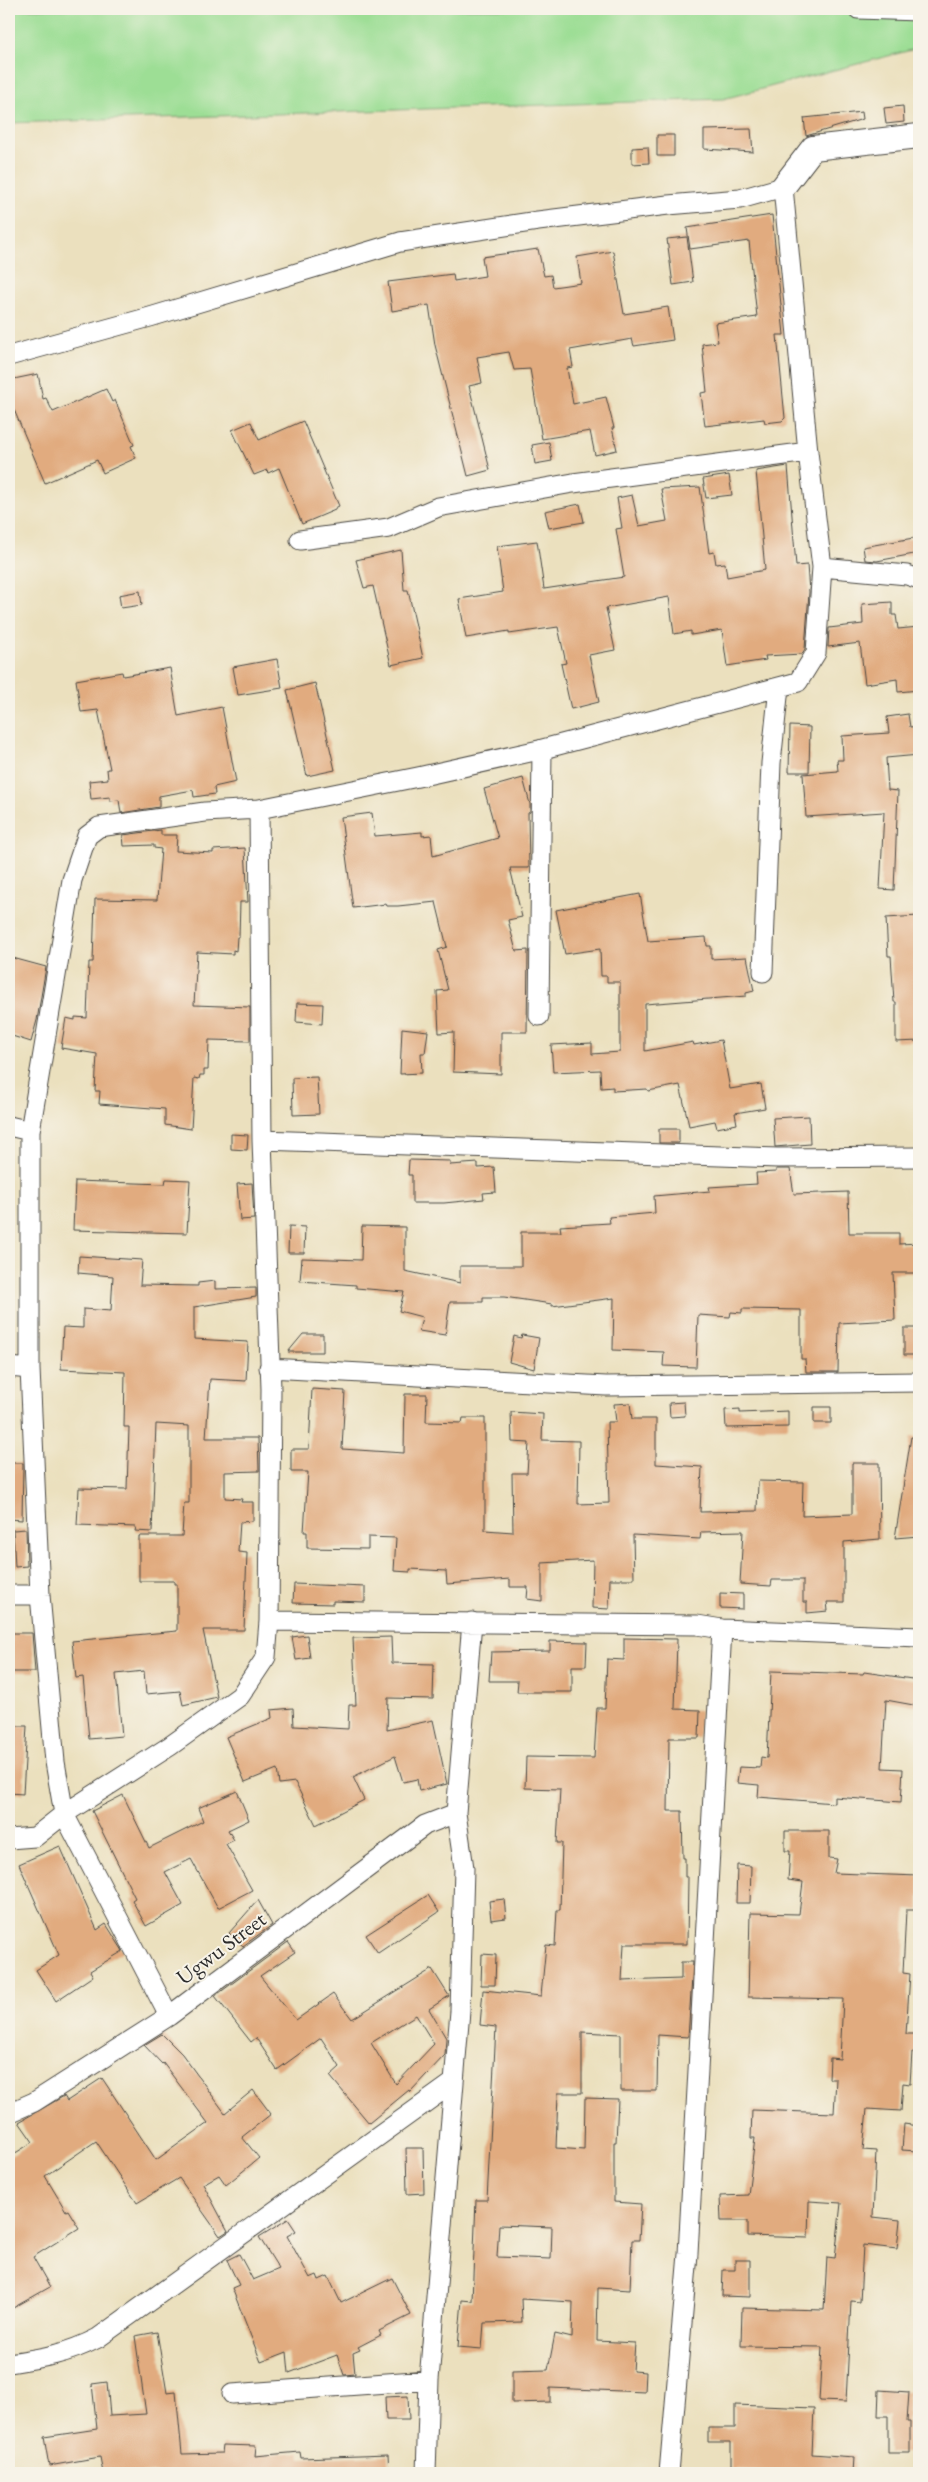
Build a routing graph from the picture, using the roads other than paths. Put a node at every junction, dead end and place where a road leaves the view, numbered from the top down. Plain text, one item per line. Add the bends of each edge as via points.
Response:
1 (858, 9) edge
2 (919, 11) edge
3 (919, 136) edge
4 (783, 187) junction
5 (9, 356) edge
6 (808, 452) junction
7 (300, 540) dead end
8 (822, 567) junction
9 (919, 579) edge
10 (779, 687) junction
11 (542, 749) junction
12 (259, 809) junction
13 (762, 972) dead end
14 (539, 1016) dead end
15 (9, 1126) edge
16 (30, 1131) junction
17 (262, 1140) junction
18 (919, 1157) edge
19 (9, 1367) edge
20 (269, 1368) junction
21 (30, 1369) junction
22 (919, 1382) edge
23 (9, 1595) edge
24 (40, 1595) junction
25 (269, 1621) junction
26 (472, 1622) junction
27 (722, 1629) junction
28 (919, 1637) edge
29 (456, 1813) junction
30 (64, 1814) junction
31 (9, 1839) edge
32 (169, 2016) junction
33 (454, 2082) junction
34 (9, 2113) edge
35 (9, 2363) edge
36 (429, 2380) junction
37 (232, 2394) dead end
38 (426, 2473) edge
39 (669, 2473) edge

1 - 2 street
3 - 4 street via 813,148
4 - 5 street via 740,199 538,221 400,242
4 - 6 street
6 - 7 street via 572,483 438,506 389,528
6 - 8 street
8 - 9 street
8 - 10 street via 816,653 798,682
10 - 11 street
10 - 13 street via 771,763
11 - 12 street
11 - 14 street
12 - 16 street via 205,812 99,827 87,836 72,880
12 - 17 street
15 - 16 street
16 - 21 street
17 - 18 street via 768,1158
17 - 20 street
19 - 21 street
20 - 22 street via 606,1386
20 - 25 street
21 - 24 street
23 - 24 street
24 - 30 street via 55,1762
25 - 26 street
25 - 30 street via 266,1657 240,1696 170,1746
26 - 27 street via 697,1625
26 - 29 street
27 - 28 street
27 - 39 street via 689,2244
29 - 32 street, Ugwu Street via 425,1825
29 - 33 street via 464,1868 460,2012
30 - 31 street via 35,1837
30 - 32 street
32 - 34 street, Ugwu Street via 34,2102
33 - 35 street via 98,2338 53,2357
33 - 36 street
36 - 37 street
36 - 38 street

